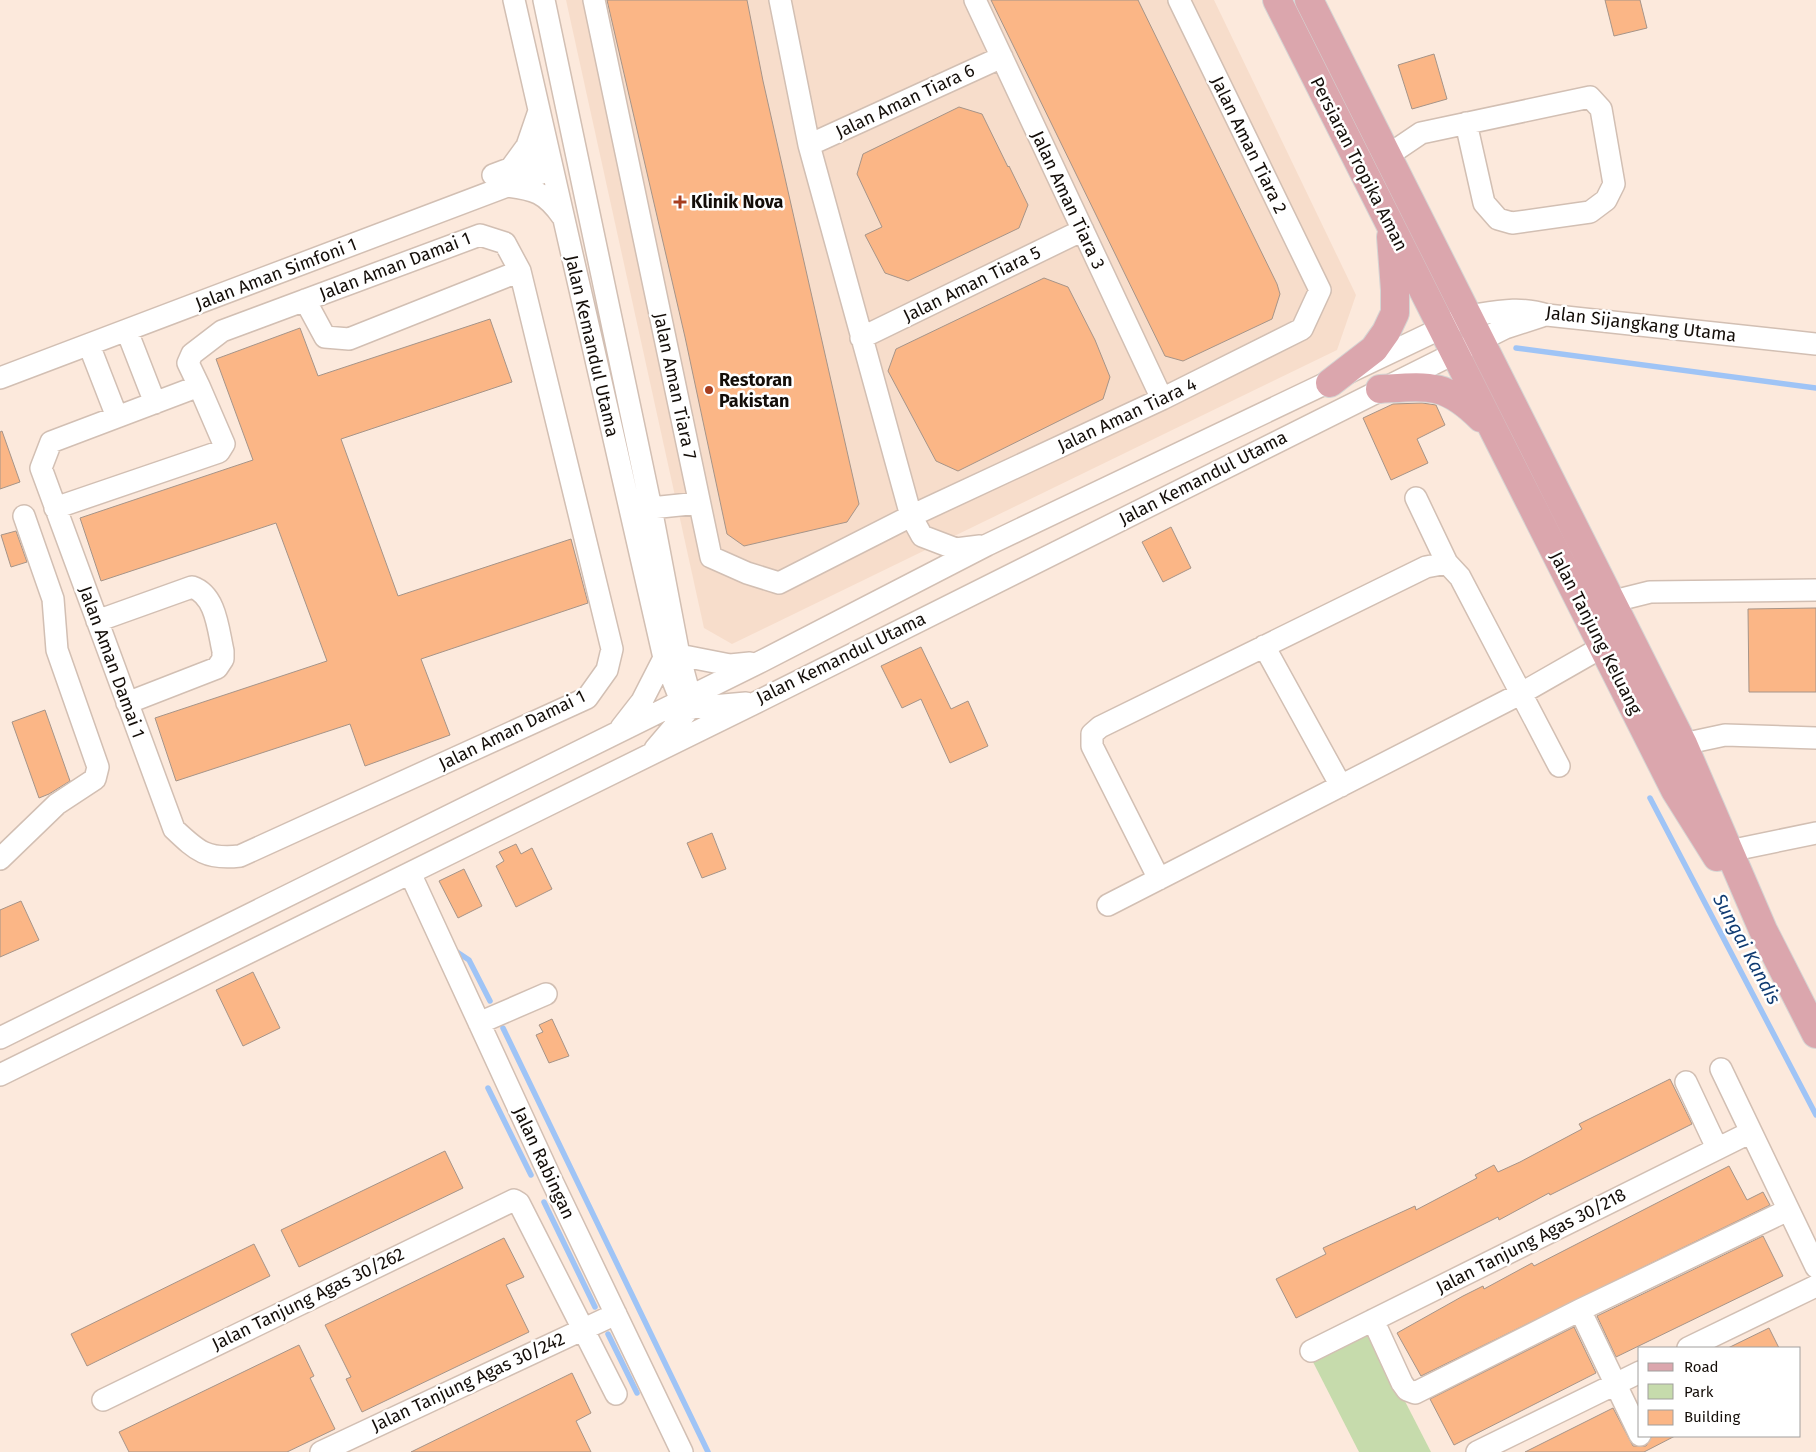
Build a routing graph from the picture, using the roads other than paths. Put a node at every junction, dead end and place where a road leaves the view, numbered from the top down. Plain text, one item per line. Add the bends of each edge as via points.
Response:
1 (514, 0) edge
2 (544, 0) edge
3 (594, 0) edge
4 (780, 0) edge
5 (975, 0) edge
6 (1179, 0) edge
7 (1277, 0) edge
8 (1309, 0) edge
9 (1002, 57) junction
10 (539, 110) junction
11 (1466, 123) junction
12 (572, 132) junction
13 (809, 146) junction
14 (1387, 156) junction
15 (554, 161) junction
16 (508, 177) junction
17 (582, 181) junction
18 (564, 219) junction
19 (1391, 227) junction
20 (1083, 230) junction
21 (520, 271) junction
22 (1320, 290) joint
23 (210, 299) junction
24 (305, 300) junction
25 (1547, 315) junction
26 (1467, 316) junction
27 (1442, 328) junction
28 (127, 331) junction
29 (222, 331) junction
30 (861, 338) junction
31 (1480, 340) junction
32 (1816, 344) edge
33 (89, 345) junction
34 (1454, 353) junction
35 (0, 364) edge
36 (0, 378) edge
37 (1330, 382) junction
38 (199, 386) junction
39 (1380, 389) junction
40 (1162, 399) junction
41 (155, 403) junction
42 (117, 418) junction
43 (1494, 432) junction
44 (1416, 498) dead end
45 (699, 503) junction
46 (55, 508) junction
47 (650, 508) junction
48 (24, 516) dead end
49 (911, 516) junction
50 (987, 545) junction
51 (1447, 563) junction
52 (1816, 590) edge
53 (1610, 602) junction
54 (97, 621) junction
55 (1264, 646) junction
56 (1604, 646) junction
57 (671, 656) junction
58 (762, 661) junction
59 (1520, 694) junction
60 (759, 701) junction
61 (687, 702) junction
62 (127, 703) junction
63 (618, 732) junction
64 (1816, 738) edge
65 (1683, 744) junction
66 (648, 756) junction
67 (1559, 766) dead end
68 (1341, 786) junction
69 (1816, 833) edge
70 (1729, 851) junction
71 (0, 858) edge
72 (410, 873) junction
73 (1159, 879) junction
74 (1108, 905) dead end
75 (1763, 930) junction
76 (546, 994) dead end
77 (479, 1022) junction
78 (1816, 1034) edge
79 (0, 1038) edge
80 (1721, 1069) dead end
81 (0, 1075) edge
82 (1686, 1082) dead end
83 (1751, 1132) junction
84 (1717, 1148) junction
85 (1788, 1210) junction
86 (1816, 1267) edge
87 (1816, 1286) edge
88 (1580, 1310) junction
89 (616, 1314) junction
90 (1373, 1320) junction
91 (583, 1329) junction
92 (1690, 1347) edge
93 (1311, 1351) dead end
94 (1638, 1373) edge
95 (1615, 1384) junction
96 (616, 1394) dead end
97 (103, 1400) dead end
98 (1638, 1432) edge
99 (320, 1452) edge
100 (682, 1452) edge
101 (1477, 1452) edge

1 - 10 street, Jalan Kemandul Utama
2 - 12 street, Jalan Kemandul Utama
3 - 45 street, Jalan Aman Tiara 7
4 - 13 street
5 - 9 street, Jalan Aman Tiara 3
6 - 22 street, Jalan Aman Tiara 2
7 - 19 main road, Persiaran Tropika Aman
8 - 14 main road, Persiaran Tropika Aman
9 - 13 street, Jalan Aman Tiara 6
9 - 20 street, Jalan Aman Tiara 3
10 - 15 street, Jalan Kemandul Utama
10 - 16 street via 527,146
11 - 11 street via 1590,97 1601,109 1614,184 1606,200 1590,212 1512,223 1498,219 1484,203
11 - 14 street via 1420,133
12 - 15 street
12 - 17 street, Jalan Kemandul Utama
13 - 30 street
14 - 26 main road, Persiaran Tropika Aman
15 - 16 street, Jalan Aman Simfoni 1
15 - 17 street
15 - 18 street, Jalan Kemandul Utama
16 - 18 street via 552,201
16 - 23 street, Jalan Aman Simfoni 1
16 - 35 street, Jalan Aman Simfoni 1
17 - 47 street, Jalan Kemandul Utama
18 - 57 street, Jalan Kemandul Utama
19 - 27 main road, Persiaran Tropika Aman
19 - 37 main road via 1394,313 1374,349
20 - 30 street, Jalan Aman Tiara 5
20 - 40 street, Jalan Aman Tiara 3
21 - 24 street, Jalan Aman Damai 1 via 505,243 480,235
21 - 24 street via 349,339 324,337
21 - 62 street, Jalan Aman Damai 1 via 612,649 607,670 587,698 240,856 218,859 192,847 174,829
22 - 40 street, Jalan Aman Tiara 4 via 1302,329
23 - 28 street, Jalan Aman Simfoni 1
23 - 29 street
24 - 29 street, Jalan Aman Damai 1
25 - 26 street, Jalan Sijangkang Utama via 1531,310 1513,310
25 - 31 street, Jalan Kemandul Utama via 1505,328
25 - 32 street, Jalan Sijangkang Utama
26 - 27 street, Jalan Kemandul Utama
26 - 31 main road, Jalan Tanjung Keluang
27 - 34 main road, Jalan Tanjung Keluang
27 - 37 street, Jalan Kemandul Utama
28 - 33 street, Jalan Aman Simfoni 1
28 - 41 street
29 - 38 street, Jalan Aman Damai 1 via 190,358 188,363
30 - 49 street
31 - 34 street, Jalan Kemandul Utama
31 - 53 main road, Jalan Tanjung Keluang
33 - 36 street, Jalan Aman Simfoni 1
33 - 42 street
34 - 39 street, Jalan Kemandul Utama
34 - 43 main road, Jalan Tanjung Keluang
37 - 50 street, Jalan Kemandul Utama
38 - 41 street, Jalan Aman Damai 1
38 - 46 street via 224,444 219,452
39 - 43 main road via 1429,387 1447,391 1463,400
39 - 60 street, Jalan Kemandul Utama
40 - 49 street, Jalan Aman Tiara 4
41 - 42 street, Jalan Aman Damai 1
42 - 46 street, Jalan Aman Damai 1 via 50,442 40,468
43 - 56 main road, Jalan Tanjung Keluang
44 - 51 street
45 - 47 street
45 - 49 street, Jalan Aman Tiara 7 via 711,557 747,573 779,582
46 - 54 street, Jalan Aman Damai 1
47 - 57 street, Jalan Kemandul Utama
48 - 71 street via 53,599 57,650 98,767 95,779 57,804
49 - 50 street via 922,536 956,549
50 - 58 street, Jalan Kemandul Utama
51 - 55 street via 1426,567
51 - 59 street via 1460,577
52 - 53 street via 1650,592
53 - 65 main road, Jalan Tanjung Keluang
54 - 62 street, Jalan Aman Damai 1
54 - 62 street via 192,587 202,590 211,602 223,651 223,659 217,668
55 - 68 street
55 - 73 street via 1100,727 1092,734 1092,746
56 - 59 street
56 - 75 main road, Jalan Tanjung Keluang via 1675,790
57 - 58 street via 730,665
57 - 61 street, Jalan Kemandul Utama
57 - 63 street
58 - 61 street, Jalan Kemandul Utama
59 - 67 street
59 - 68 street
60 - 61 street, Jalan Kemandul Utama
60 - 66 street
61 - 63 street, Jalan Kemandul Utama
61 - 66 street
63 - 79 street, Jalan Kemandul Utama
64 - 65 street via 1725,735
65 - 70 main road, Jalan Tanjung Keluang
66 - 72 street
68 - 73 street
69 - 70 street
70 - 75 main road, Jalan Tanjung Keluang
72 - 77 street, Jalan Rabingan
72 - 81 street
73 - 74 street
75 - 78 main road, Jalan Tanjung Keluang
76 - 77 street
77 - 89 street, Jalan Rabingan
80 - 83 street
82 - 84 street
83 - 84 street, Jalan Tanjung Agas 30/218
83 - 85 street
84 - 90 street, Jalan Tanjung Agas 30/218
85 - 86 street
85 - 88 street
87 - 92 street
88 - 90 street via 1415,1393 1402,1383
88 - 95 street
89 - 91 street, Jalan Tanjung Agas 30/242
89 - 100 street, Jalan Rabingan
90 - 93 street, Jalan Tanjung Agas 30/218
91 - 96 street
91 - 97 street, Jalan Tanjung Agas 30/262 via 519,1203 514,1200
91 - 99 street, Jalan Tanjung Agas 30/242
94 - 95 street
95 - 98 street
95 - 101 street

